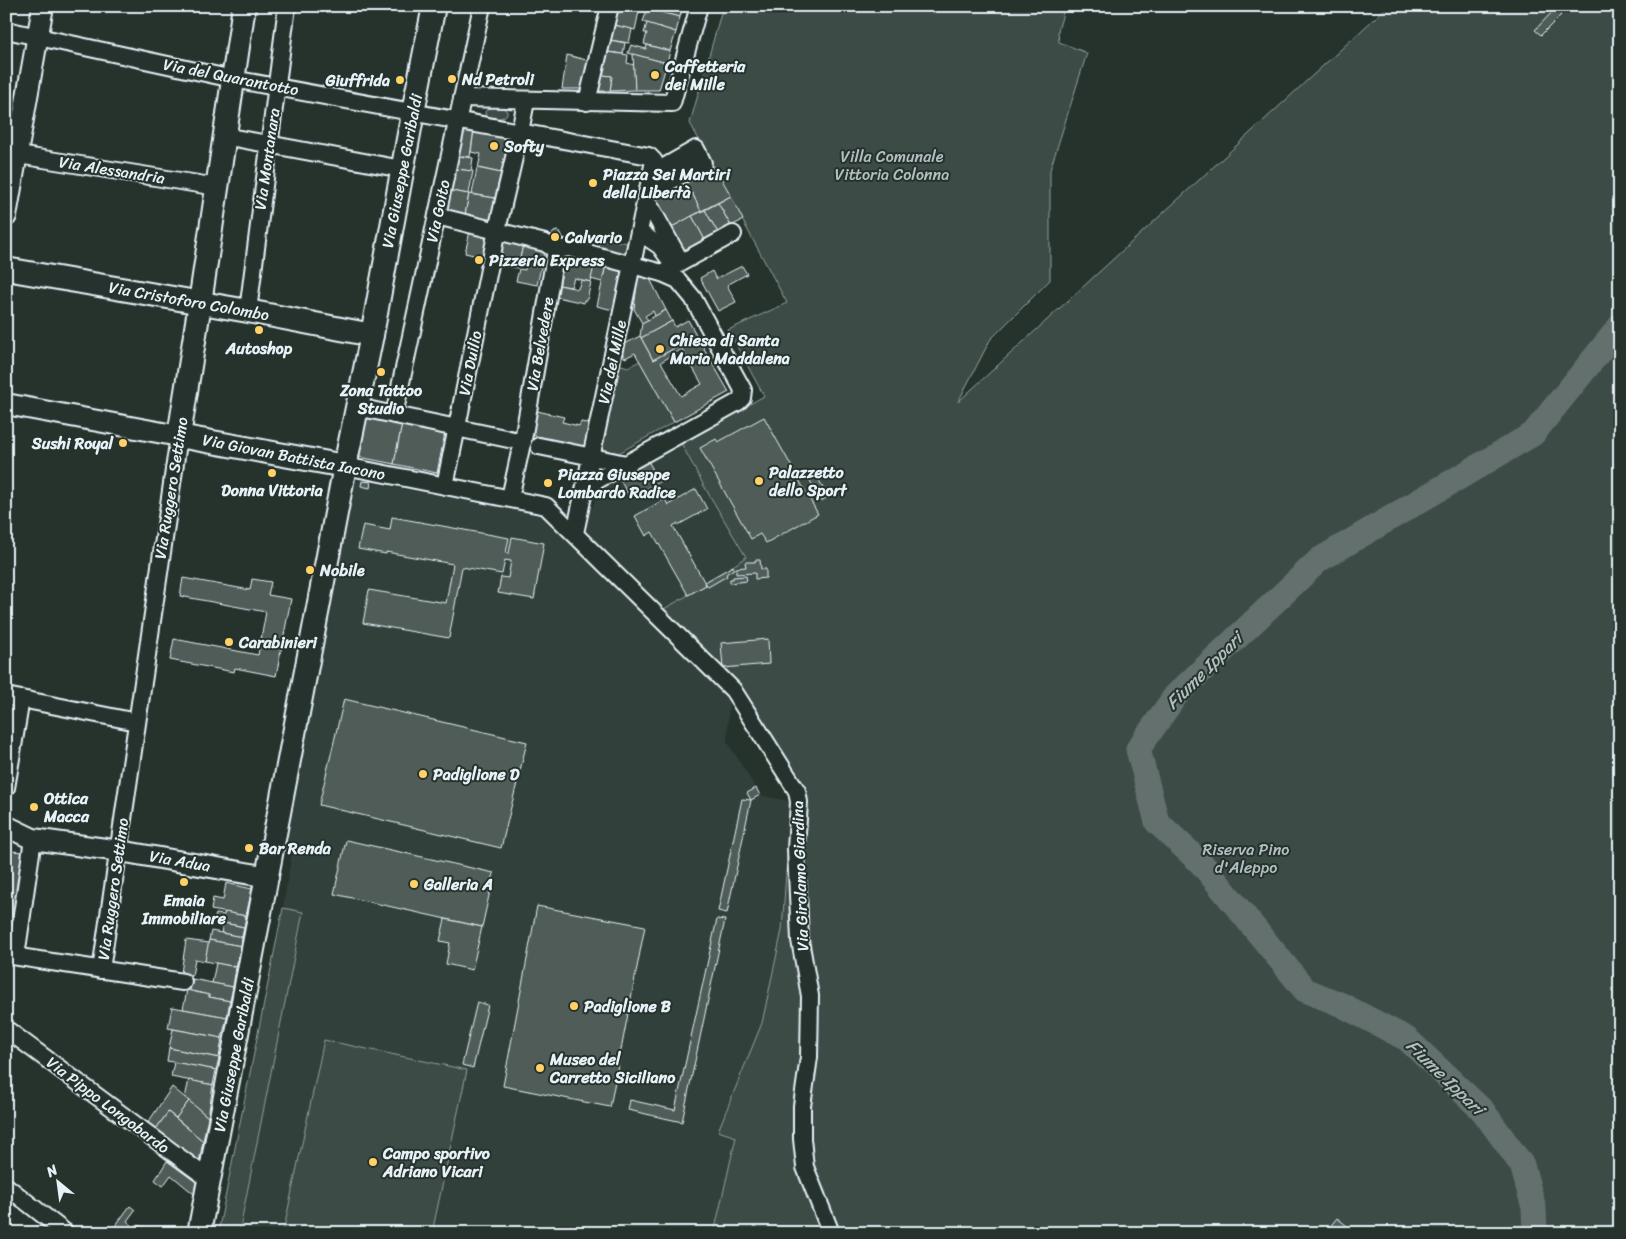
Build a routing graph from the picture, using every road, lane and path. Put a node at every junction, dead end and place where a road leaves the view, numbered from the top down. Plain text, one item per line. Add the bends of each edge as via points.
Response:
1 (42, 6) edge
2 (244, 6) edge
3 (287, 6) edge
4 (434, 6) edge
5 (482, 6) edge
6 (610, 6) edge
7 (699, 6) edge
8 (6, 30) edge
9 (38, 36) junction
10 (233, 79) junction
11 (277, 87) junction
12 (589, 96) junction
13 (462, 98) junction
14 (526, 101) junction
15 (413, 112) junction
16 (458, 121) junction
17 (520, 132) junction
18 (224, 136) junction
19 (269, 143) junction
20 (11, 154) edge
21 (402, 169) junction
22 (652, 174) junction
23 (218, 187) junction
24 (647, 196) junction
25 (6, 216) edge
26 (437, 216) junction
27 (639, 232) junction
28 (494, 233) junction
29 (733, 234) dead end
30 (555, 252) junction
31 (672, 267) junction
32 (6, 269) edge
33 (631, 269) junction
34 (200, 303) junction
35 (248, 311) junction
36 (372, 336) junction
37 (6, 404) edge
38 (357, 407) junction
39 (394, 415) junction
40 (457, 428) junction
41 (179, 436) junction
42 (524, 438) junction
43 (539, 446) dead end
44 (595, 455) junction
45 (626, 464) junction
46 (345, 466) junction
47 (445, 486) junction
48 (585, 487) junction
49 (510, 498) junction
50 (577, 535) junction
51 (14, 697) edge
52 (137, 722) junction
53 (6, 788) edge
54 (6, 826) edge
55 (33, 839) junction
56 (120, 851) junction
57 (268, 876) junction
58 (11, 956) edge
59 (101, 970) junction
60 (184, 982) dead end
61 (6, 1029) edge
62 (210, 1180) junction
63 (6, 1186) edge
64 (66, 1233) edge
65 (200, 1233) edge
66 (831, 1233) edge

1 - 9 street
2 - 10 main road, Via Ruggero Settimo
3 - 11 street, Via Montanara
4 - 15 main road, Via Giuseppe Garibaldi
5 - 13 street, Via Goito
6 - 12 street
7 - 12 street via 672,104
8 - 9 street, Via del Quarantotto
9 - 10 street, Via del Quarantotto
9 - 20 street
10 - 11 street, Via del Quarantotto
10 - 18 main road, Via Ruggero Settimo
11 - 15 street, Via del Quarantotto
11 - 19 street, Via Montanara
12 - 14 street
13 - 14 street
13 - 16 street, Via Goito
14 - 17 street, Via Duilio
15 - 16 street, Via del Quarantotto
15 - 21 main road, Via Giuseppe Garibaldi
16 - 17 street, Via del Quarantotto
16 - 26 street, Via Goito
17 - 22 street, Via del Quarantotto via 649,156 654,161
17 - 28 street, Via Duilio
18 - 19 street
18 - 23 main road, Via Ruggero Settimo
19 - 21 street
19 - 35 street, Via Montanara
20 - 23 street, Via Alessandria
20 - 25 street
21 - 36 main road, Via Giuseppe Garibaldi
22 - 24 street, Via dei Mille
22 - 24 street via 696,149 703,163
23 - 34 main road, Via Ruggero Settimo
24 - 27 street, Via dei Mille
24 - 31 street
26 - 28 street
26 - 39 street, Via Goito
27 - 31 street via 660,246
27 - 33 street, Via dei Mille
28 - 30 street via 545,243
28 - 40 street, Via Duilio
29 - 31 street
30 - 33 street via 569,248
30 - 42 street, Via Belvedere
31 - 33 street
31 - 45 street via 742,388 743,395 738,402
32 - 34 main road, Via Cristoforo Colombo
33 - 44 street, Via dei Mille
34 - 35 main road, Via Cristoforo Colombo
34 - 41 main road, Via Ruggero Settimo
35 - 36 main road, Via Cristoforo Colombo
36 - 38 main road, Via Giuseppe Garibaldi
37 - 41 street, Via Giovan Battista Iacono
38 - 39 street
38 - 46 main road, Via Giuseppe Garibaldi
39 - 40 street
40 - 42 street via 505,438
40 - 47 street, Via Duilio
41 - 46 main road, Via Giovan Battista Iacono
41 - 52 street, Via Ruggero Settimo
42 - 49 street, Via Belvedere
43 - 44 street
44 - 45 street
44 - 48 street, Via dei Mille
45 - 48 street
46 - 47 street, Via Giovan Battista Iacono
46 - 57 main road, Via Giuseppe Garibaldi
47 - 49 street, Via Giovan Battista Iacono
48 - 50 street, Via dei Mille
49 - 50 street, Via Girolamo Giardina via 546,506
50 - 66 street, Via Girolamo Giardina via 733,690 797,791 800,940 810,996 802,1139 805,1167
51 - 52 street
51 - 53 street
52 - 56 street, Via Ruggero Settimo
54 - 55 street, Via Adua
55 - 56 street, Via Adua
55 - 58 street
56 - 57 street, Via Adua
56 - 59 street, Via Ruggero Settimo
57 - 62 main road, Via Giuseppe Garibaldi
58 - 59 street
59 - 60 street
61 - 62 street, Via Pippo Longobardo
62 - 65 main road, Via Giuseppe Garibaldi
63 - 64 street

